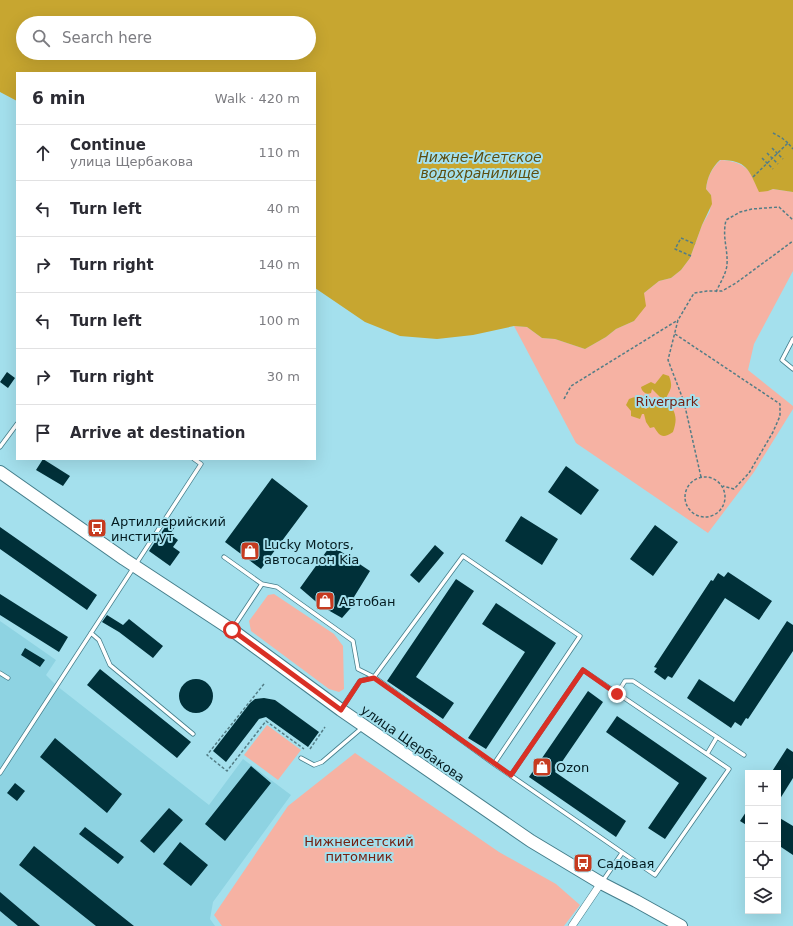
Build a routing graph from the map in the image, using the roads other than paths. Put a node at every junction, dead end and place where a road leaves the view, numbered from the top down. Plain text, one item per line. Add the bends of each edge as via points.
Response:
1 (793, 339) edge
2 (793, 369) edge
3 (16, 425) edge
4 (0, 447) edge
5 (195, 460) edge
6 (0, 472) edge
7 (224, 557) dead end
8 (134, 566) junction
9 (262, 584) junction
10 (232, 630) junction
11 (91, 633) junction
12 (0, 673) edge
13 (8, 678) dead end
14 (374, 678) junction
15 (617, 694) junction
16 (341, 710) junction
17 (364, 726) junction
18 (194, 734) dead end
19 (717, 737) junction
20 (706, 754) junction
21 (744, 755) dead end
22 (301, 758) dead end
23 (494, 764) junction
24 (0, 773) edge
25 (511, 775) junction
26 (622, 853) junction
27 (601, 883) junction
28 (572, 926) edge
29 (681, 926) edge

1 - 2 lane via 782,360
3 - 4 lane
5 - 8 lane via 201,464
6 - 8 main road, улица Щербакова
7 - 9 lane
8 - 10 main road, улица Щербакова
8 - 11 lane
9 - 10 lane
9 - 14 lane via 278,587 353,641 358,668
10 - 16 main road, улица Щербакова
11 - 18 lane via 99,640 110,665
11 - 24 lane
12 - 13 lane
14 - 16 lane via 360,681
14 - 23 lane
14 - 23 lane via 463,556 580,636
15 - 19 lane via 625,681 633,681
15 - 20 lane
15 - 25 lane via 583,670
16 - 17 main road, улица Щербакова
17 - 22 lane via 322,762 314,764
17 - 27 main road, улица Щербакова via 531,842
19 - 20 lane
19 - 21 lane
20 - 26 lane via 729,769 655,875
23 - 25 lane
25 - 26 lane
26 - 27 lane
27 - 28 street
27 - 29 main road, улица Щербакова

